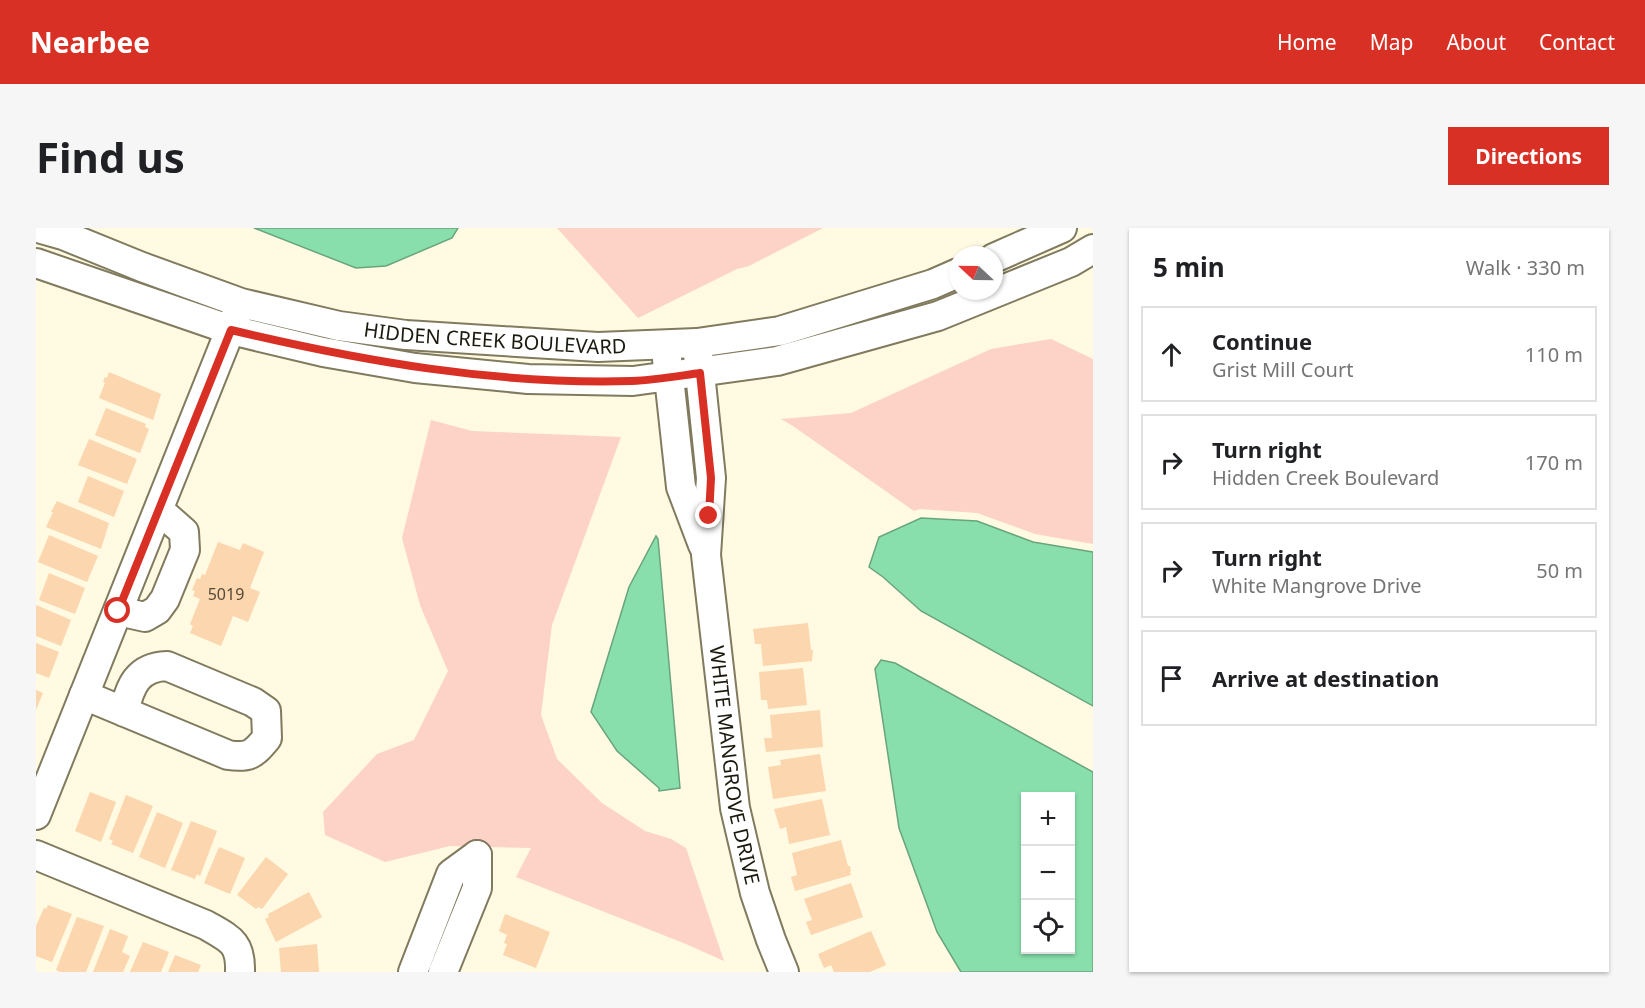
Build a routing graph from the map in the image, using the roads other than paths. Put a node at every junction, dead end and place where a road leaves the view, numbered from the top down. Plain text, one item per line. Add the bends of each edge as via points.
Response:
1 (38, 228) edge
2 (1062, 228) edge
3 (1093, 249) edge
4 (1003, 254) edge
5 (36, 263) edge
6 (949, 277) edge
7 (241, 303) junction
8 (231, 330) junction
9 (697, 343) junction
10 (666, 345) junction
11 (700, 373) junction
12 (669, 377) junction
13 (159, 510) junction
14 (706, 555) junction
15 (118, 611) junction
16 (84, 695) junction
17 (124, 712) junction
18 (36, 815) edge
19 (36, 855) edge
20 (240, 972) edge
21 (413, 972) edge
22 (443, 972) edge
23 (784, 972) edge

1 - 7 street, HIDDEN CREEK BOULEVARD
2 - 4 street
3 - 11 street, HIDDEN CREEK BOULEVARD via 1071,262 938,316 777,361
5 - 8 street, HIDDEN CREEK BOULEVARD
6 - 9 street, HIDDEN CREEK BOULEVARD via 780,331
7 - 8 street
7 - 10 street, HIDDEN CREEK BOULEVARD via 339,326 406,334 598,347
8 - 12 street, HIDDEN CREEK BOULEVARD via 415,368 528,379 633,381
8 - 13 street
9 - 10 street, HIDDEN CREEK BOULEVARD
9 - 11 street, WHITE MANGROVE DRIVE
10 - 12 street, WHITE MANGROVE DRIVE
11 - 12 street, HIDDEN CREEK BOULEVARD
11 - 14 street, WHITE MANGROVE DRIVE via 711,478
12 - 14 street, WHITE MANGROVE DRIVE via 681,487
13 - 15 street
13 - 15 street via 184,532 185,550 179,568 157,610 145,617
14 - 23 street, WHITE MANGROVE DRIVE via 735,808 755,893
15 - 16 street
16 - 17 street
16 - 18 street
17 - 17 street via 228,755 243,757 256,753 267,738 266,711 167,666 154,667 140,676 129,690
19 - 20 street via 206,925 230,939 241,955
21 - 22 street via 452,874 477,855 477,888

